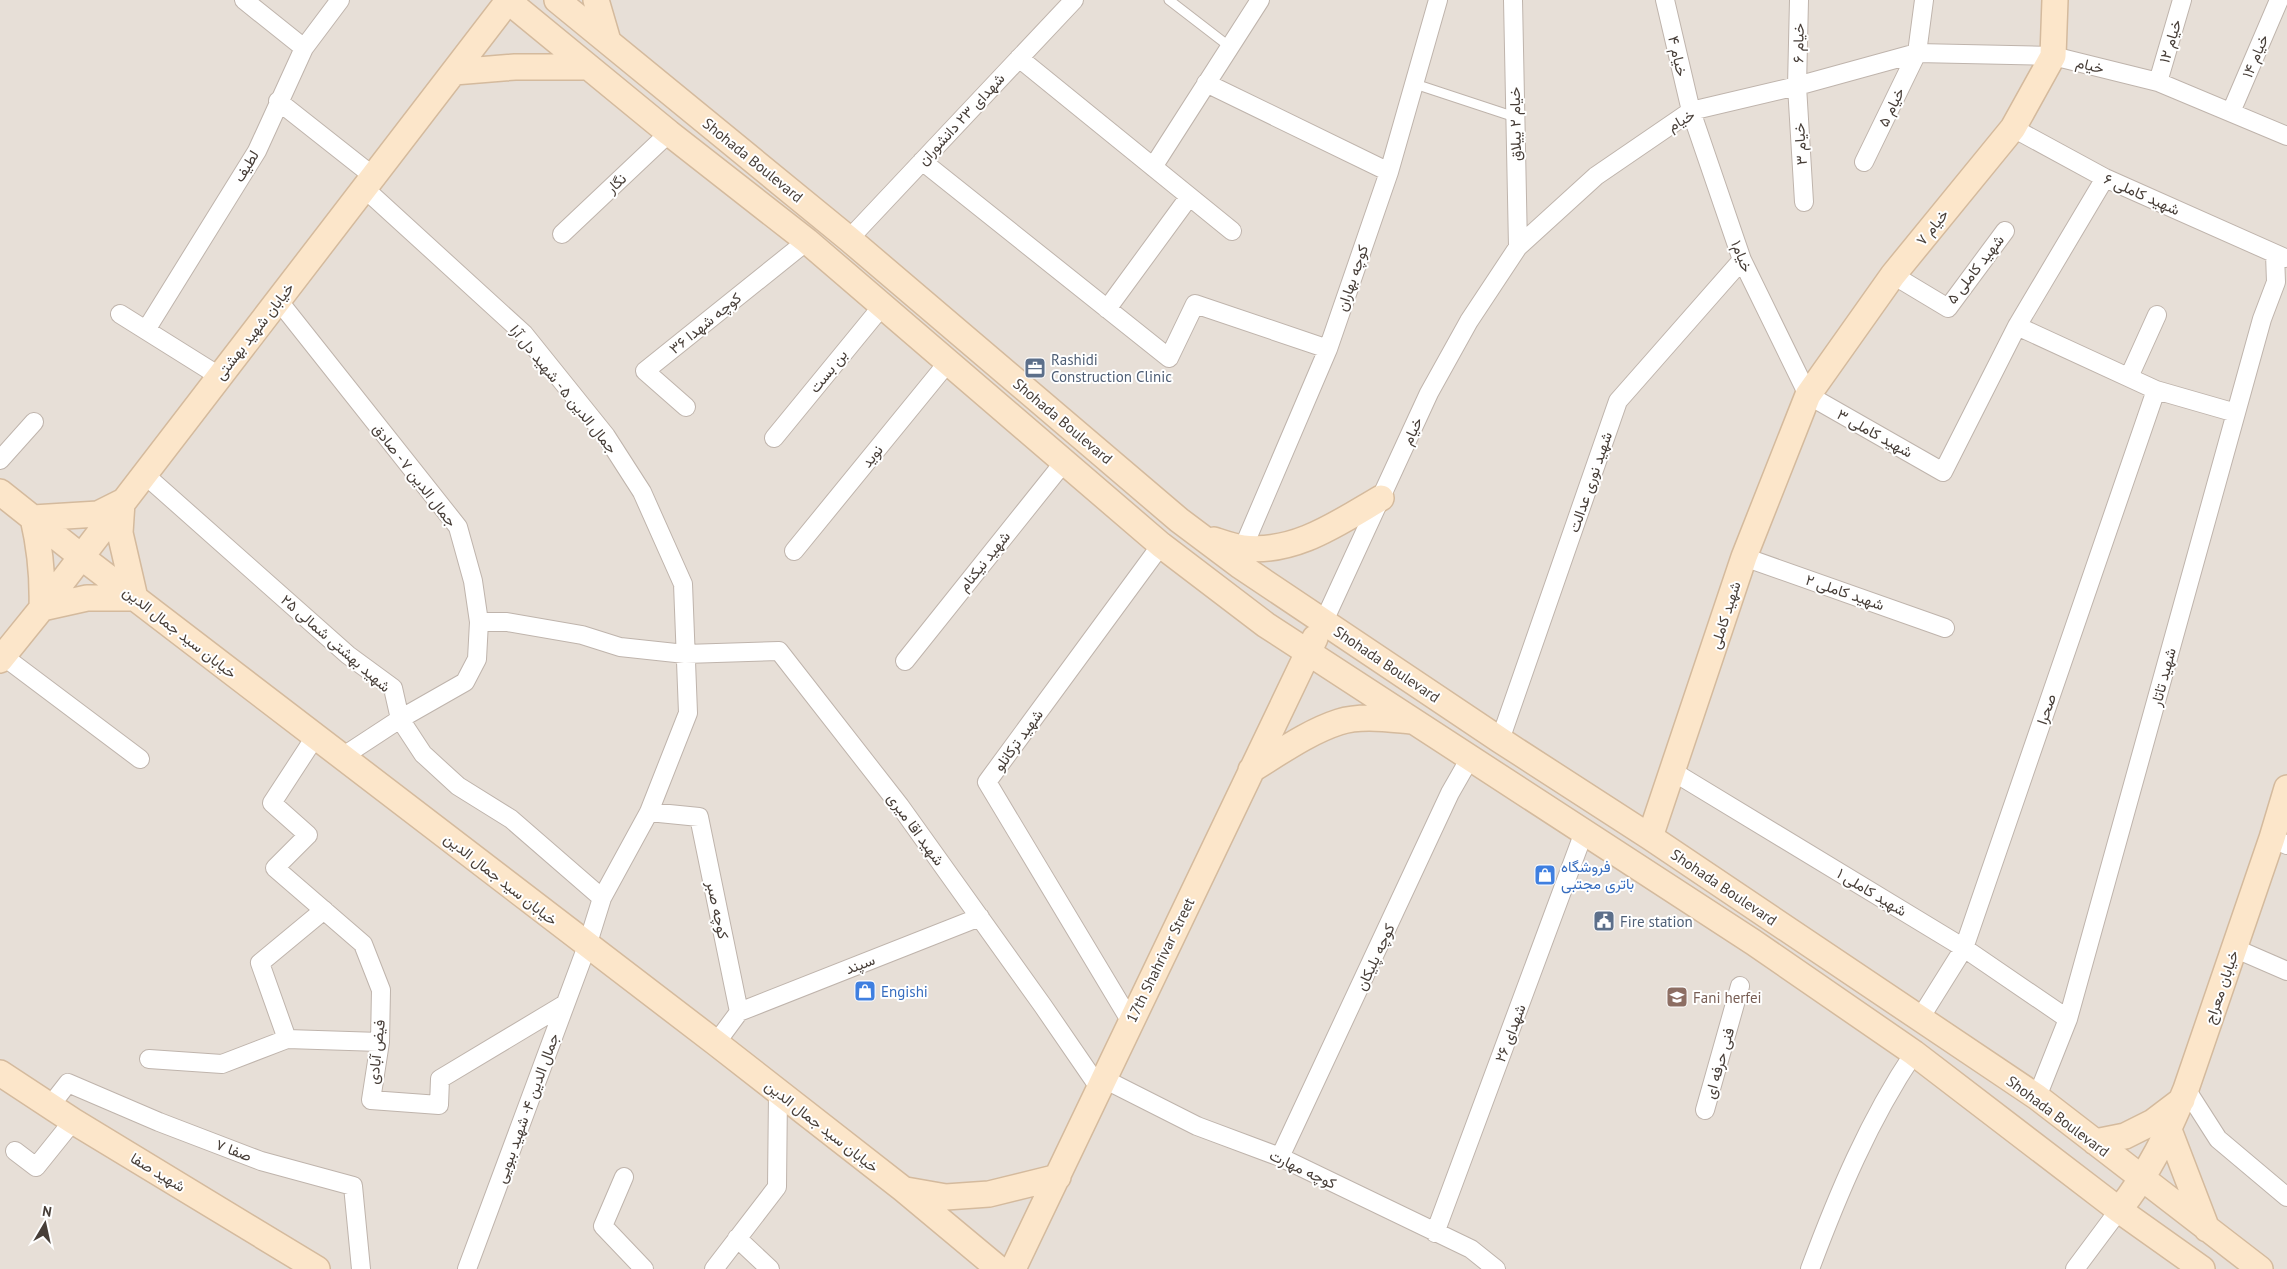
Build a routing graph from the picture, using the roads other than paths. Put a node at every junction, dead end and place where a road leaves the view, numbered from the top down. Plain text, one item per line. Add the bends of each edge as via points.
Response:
1 (244, 0) edge
2 (340, 0) edge
3 (509, 0) edge
4 (557, 0) edge
5 (596, 0) edge
6 (1074, 0) edge
7 (1170, 0) edge
8 (1260, 0) edge
9 (1438, 0) edge
10 (1665, 0) edge
11 (1799, 0) edge
12 (1924, 0) edge
13 (2055, 0) edge
14 (2182, 0) edge
15 (2279, 0) edge
16 (1510, 1) edge
17 (608, 41) junction
18 (1230, 47) junction
19 (304, 48) junction
20 (1917, 53) junction
21 (2053, 56) junction
22 (1019, 58) junction
23 (587, 67) junction
24 (454, 72) junction
25 (2158, 82) junction
26 (1206, 83) junction
27 (1415, 84) junction
28 (1797, 86) junction
29 (278, 101) junction
30 (1690, 111) junction
31 (2230, 112) junction
32 (1515, 117) junction
33 (2013, 128) junction
34 (669, 133) junction
35 (2287, 136) edge
36 (922, 162) junction
37 (1864, 162) dead end
38 (1152, 167) junction
39 (1388, 172) junction
40 (2105, 178) junction
41 (369, 182) junction
42 (1189, 197) junction
43 (1804, 202) dead end
44 (1232, 231) dead end
45 (2004, 231) dead end
46 (562, 234) dead end
47 (849, 239) junction
48 (807, 241) junction
49 (1518, 247) junction
50 (2281, 256) edge
51 (1742, 260) junction
52 (1893, 275) junction
53 (278, 300) junction
54 (883, 305) junction
55 (1107, 309) junction
56 (120, 314) dead end
57 (2157, 315) dead end
58 (2016, 326) junction
59 (146, 330) junction
60 (1328, 349) junction
61 (949, 362) junction
62 (219, 376) junction
63 (2129, 377) junction
64 (2156, 390) junction
65 (1808, 395) junction
66 (686, 407) dead end
67 (2236, 413) junction
68 (34, 422) dead end
69 (774, 438) dead end
70 (0, 460) edge
71 (1064, 462) junction
72 (144, 474) junction
73 (0, 492) edge
74 (1381, 498) junction
75 (122, 502) junction
76 (33, 518) junction
77 (1161, 546) junction
78 (794, 551) dead end
79 (1234, 551) junction
80 (81, 556) junction
81 (1744, 556) junction
82 (1202, 576) junction
83 (135, 598) junction
84 (42, 608) junction
85 (479, 622) junction
86 (1324, 622) junction
87 (1946, 628) dead end
88 (1307, 652) junction
89 (685, 654) junction
90 (2, 658) edge
91 (904, 661) dead end
92 (1402, 674) junction
93 (1382, 701) junction
94 (400, 719) junction
95 (1414, 721) junction
96 (316, 736) junction
97 (1500, 740) junction
98 (342, 757) junction
99 (1470, 758) junction
100 (140, 759) dead end
101 (1251, 770) junction
102 (1672, 771) junction
103 (2287, 788) edge
104 (649, 812) junction
105 (1584, 832) junction
106 (1650, 837) junction
107 (2280, 842) edge
108 (602, 898) junction
109 (324, 910) junction
110 (980, 917) junction
111 (587, 946) junction
112 (1964, 948) junction
113 (2234, 948) junction
114 (2287, 971) edge
115 (1740, 986) dead end
116 (565, 1004) junction
117 (740, 1012) junction
118 (2068, 1019) junction
119 (1919, 1020) junction
120 (1131, 1022) junction
121 (287, 1039) junction
122 (380, 1042) junction
123 (716, 1043) junction
124 (1914, 1053) junction
125 (149, 1059) dead end
126 (0, 1073) edge
127 (1102, 1084) junction
128 (778, 1093) junction
129 (2184, 1095) junction
130 (2037, 1098) junction
131 (50, 1106) junction
132 (1706, 1110) dead end
133 (73, 1121) junction
134 (2169, 1130) junction
135 (2095, 1142) junction
136 (14, 1151) dead end
137 (1280, 1157) junction
138 (624, 1177) dead end
139 (1058, 1177) junction
140 (2142, 1180) junction
141 (903, 1189) junction
142 (2287, 1197) edge
143 (2119, 1210) junction
144 (2207, 1229) junction
145 (1434, 1233) junction
146 (737, 1238) junction
147 (317, 1269) edge
148 (361, 1269) edge
149 (467, 1269) edge
150 (644, 1269) edge
151 (714, 1269) edge
152 (770, 1269) edge
153 (1000, 1269) edge
154 (1013, 1269) edge
155 (1496, 1269) edge
156 (1810, 1269) edge
157 (2075, 1269) edge
158 (2202, 1269) edge
159 (2260, 1269) edge

1 - 19 street
2 - 19 street, لطیف
3 - 23 main road, Shohada Boulevard
3 - 24 main road, خیابان شهید بهشتی
4 - 17 main road, Shohada Boulevard
5 - 17 main road
6 - 22 street, شهدای ۲۳ دانشوران
7 - 18 lane
8 - 18 street
9 - 27 street, کوچه بهاران
10 - 30 street, خیام ۴
11 - 28 street, خیام ۶
12 - 20 street, خیام ۵
13 - 21 main road
14 - 25 street, خیام ۱۲
15 - 31 street, خیام ۱۴
16 - 32 street, خیام ۲ ییلاق
17 - 47 main road, Shohada Boulevard
18 - 26 street
19 - 29 street, لطیف
20 - 21 street, خیام
20 - 28 street, خیام
20 - 37 street, خیام ۵
21 - 25 street, خیام
21 - 33 main road, خیام ۷
22 - 36 street, شهدای ۲۳ دانشوران
22 - 38 street
23 - 24 main road via 514,67
23 - 34 main road, Shohada Boulevard
24 - 41 main road, خیابان شهید بهشتی
25 - 31 street, خیام
26 - 38 street
26 - 39 street
27 - 32 lane
27 - 39 street, کوچه بهاران
28 - 30 street, خیام
28 - 43 street, خیام ۳
29 - 41 street, جمال الدین ۵ - شهید دل آرا
29 - 59 street, لطیف via 257,151
30 - 49 street, خیام via 1596,176
30 - 51 street, خیام۱
31 - 35 street, خیام
32 - 49 street, خیام ۲ ییلاق
33 - 40 street, شهید کاملی ۶
33 - 52 main road, خیام ۷
34 - 46 street, نگار
34 - 48 main road, Shohada Boulevard
36 - 47 street, شهدای ۲۳ دانشوران
36 - 55 street
38 - 42 street
39 - 60 street, کوچه بهاران
40 - 50 street, شهید کاملی ۶
40 - 58 street
41 - 53 main road, خیابان شهید بهشتی
41 - 89 street, جمال الدین ۵ - شهید دل آرا via 524,334 606,436 642,492 682,584
42 - 44 street
42 - 55 street
45 - 52 street, شهید کاملی ۵ via 1948,308
47 - 79 main road, Shohada Boulevard via 1179,520 1201,537
48 - 54 main road, Shohada Boulevard
48 - 66 street, کوچه شهدا ۳۶ via 645,371
49 - 74 street, خیام via 1469,321 1438,377
50 - 67 street, شهید تاتار
51 - 65 street, خیام۱
51 - 97 street, شهید نوری عدالت via 1618,401
52 - 65 main road, خیام ۷
53 - 62 main road, خیابان شهید بهشتی
53 - 85 street, جمال الدین ۷ - صادق via 458,527 473,580
54 - 61 main road, Shohada Boulevard
54 - 69 street, بن بست
55 - 60 street via 1169,358 1195,304
56 - 59 street
57 - 63 street
58 - 63 street
58 - 65 street, شهید کاملی ۳ via 1943,472
59 - 62 street
60 - 79 street, کوچه بهاران
61 - 71 main road, Shohada Boulevard
61 - 78 street, نوید
62 - 72 main road, خیابان شهید بهشتی
63 - 64 street
64 - 67 street
64 - 112 street, صحرا
65 - 81 main road, شهید کاملی
67 - 118 street, شهید تاتار
68 - 70 street
71 - 77 main road, Shohada Boulevard
71 - 91 street, شهید نیکنام
72 - 75 main road, خیابان شهید بهشتی
72 - 94 street, ۲۵ شهید بهشتی شمالی via 348,655 393,688
73 - 76 main road, خیابان سید جمال الدین
74 - 79 main road via 1316,536 1279,547
74 - 86 street, خیام
75 - 76 main road via 98,514
75 - 80 main road, خیابان شهید بهشتی
75 - 83 main road via 120,533
76 - 80 main road, خیابان سید جمال الدین
76 - 84 main road via 42,566
77 - 82 main road, Shohada Boulevard
77 - 120 street, شهید ترکانلو via 987,782
79 - 82 main road via 1214,575
79 - 86 main road, Shohada Boulevard
80 - 83 main road, خیابان سید جمال الدین
80 - 84 main road, خیابان شهید بهشتی
81 - 87 street, شهید کاملی ۲
81 - 102 main road, شهید کاملی
82 - 88 main road, Shohada Boulevard
83 - 84 main road via 87,598
83 - 96 main road, خیابان سید جمال الدین
84 - 90 main road, خیابان شهید بهشتی
85 - 89 street via 507,622 582,635 620,647
85 - 94 street, جمال الدین ۷ - صادق via 477,660 465,682
86 - 88 main road, 17th Shahrivar Street
86 - 92 main road, Shohada Boulevard
88 - 93 main road, Shohada Boulevard
88 - 101 main road, 17th Shahrivar Street
89 - 104 street, جمال الدین ۵ - شهید دل آرا via 688,713
89 - 110 street, شهید اقا میری via 779,651 900,806
90 - 100 street
92 - 93 main road via 1387,681
92 - 97 main road, Shohada Boulevard
93 - 95 main road, Shohada Boulevard
94 - 98 street, جمال الدین ۷ - صادق
94 - 108 street, ۲۵ شهید بهشتی شمالی via 423,754 458,786 511,819
95 - 99 main road, Shohada Boulevard
95 - 101 main road via 1367,718 1339,722 1304,738
96 - 98 main road, خیابان سید جمال الدین
96 - 109 street, فیض آبادی via 272,803 308,835 275,868
97 - 106 main road, Shohada Boulevard
98 - 111 main road, خیابان سید جمال الدین
99 - 105 main road, Shohada Boulevard
99 - 137 street, کوچه پلیکان via 1450,793
101 - 120 main road, 17th Shahrivar Street
102 - 106 main road, شهید کاملی
102 - 112 street, شهید کاملی ۱
103 - 107 main road, خیابان معراج
104 - 108 street, جمال الدین ۵ - شهید دل آرا
104 - 117 street, کوچه صبر via 699,817
105 - 124 main road, Shohada Boulevard via 1753,942
105 - 145 street, شهدای ۲۶
106 - 119 main road, Shohada Boulevard
107 - 113 main road, خیابان معراج
108 - 111 street, جمال الدین ۵ - شهید دل آرا
109 - 121 street via 260,963
109 - 122 street, فیض آبادی via 363,944 381,990
110 - 117 street, سپند
110 - 127 street, شهید اقا میری
111 - 116 street, جمال الدین ۴- شهید ببویی
111 - 123 main road, خیابان سید جمال الدین
112 - 118 street, شهید کاملی ۱
112 - 119 street, صحرا
113 - 114 street
113 - 129 main road, خیابان معراج
115 - 132 street, فنی حرفه ای
116 - 122 street, فیض آبادی via 440,1079 439,1105 371,1100
116 - 149 street, جمال الدین ۴- شهید ببویی
117 - 123 street
118 - 130 street, شهید تاتار
119 - 130 main road, Shohada Boulevard
120 - 127 main road, 17th Shahrivar Street
121 - 122 street
121 - 125 street via 222,1064
123 - 128 main road, خیابان سید جمال الدین
124 - 143 main road, Shohada Boulevard
124 - 156 street via 1887,1094 1839,1194
126 - 131 main road, شهید صفا
127 - 137 street, کوچه مهارت via 1197,1126
127 - 139 main road, 17th Shahrivar Street
128 - 141 main road, خیابان سید جمال الدین
128 - 146 street via 777,1187
129 - 134 main road, خیابان معراج
129 - 135 main road via 2153,1122 2125,1136
129 - 142 street via 2218,1139
130 - 135 main road, Shohada Boulevard
131 - 133 main road, شهید صفا
131 - 148 street, صفا ۷ via 68,1083 159,1122 261,1160 353,1186
133 - 136 street via 36,1167
133 - 147 main road, شهید صفا
134 - 140 main road, خیابان معراج
134 - 144 main road
135 - 140 main road, Shohada Boulevard
137 - 145 street, کوچه مهارت
138 - 150 street via 603,1226
139 - 141 main road via 989,1194 946,1197
139 - 154 main road, 17th Shahrivar Street
140 - 143 main road, خیابان معراج
140 - 144 main road, Shohada Boulevard
141 - 153 main road, خیابان سید جمال الدین
143 - 157 street
143 - 158 main road, Shohada Boulevard
144 - 159 main road, Shohada Boulevard
145 - 155 street, کوچه مهارت via 1471,1248
146 - 151 street
146 - 152 street

